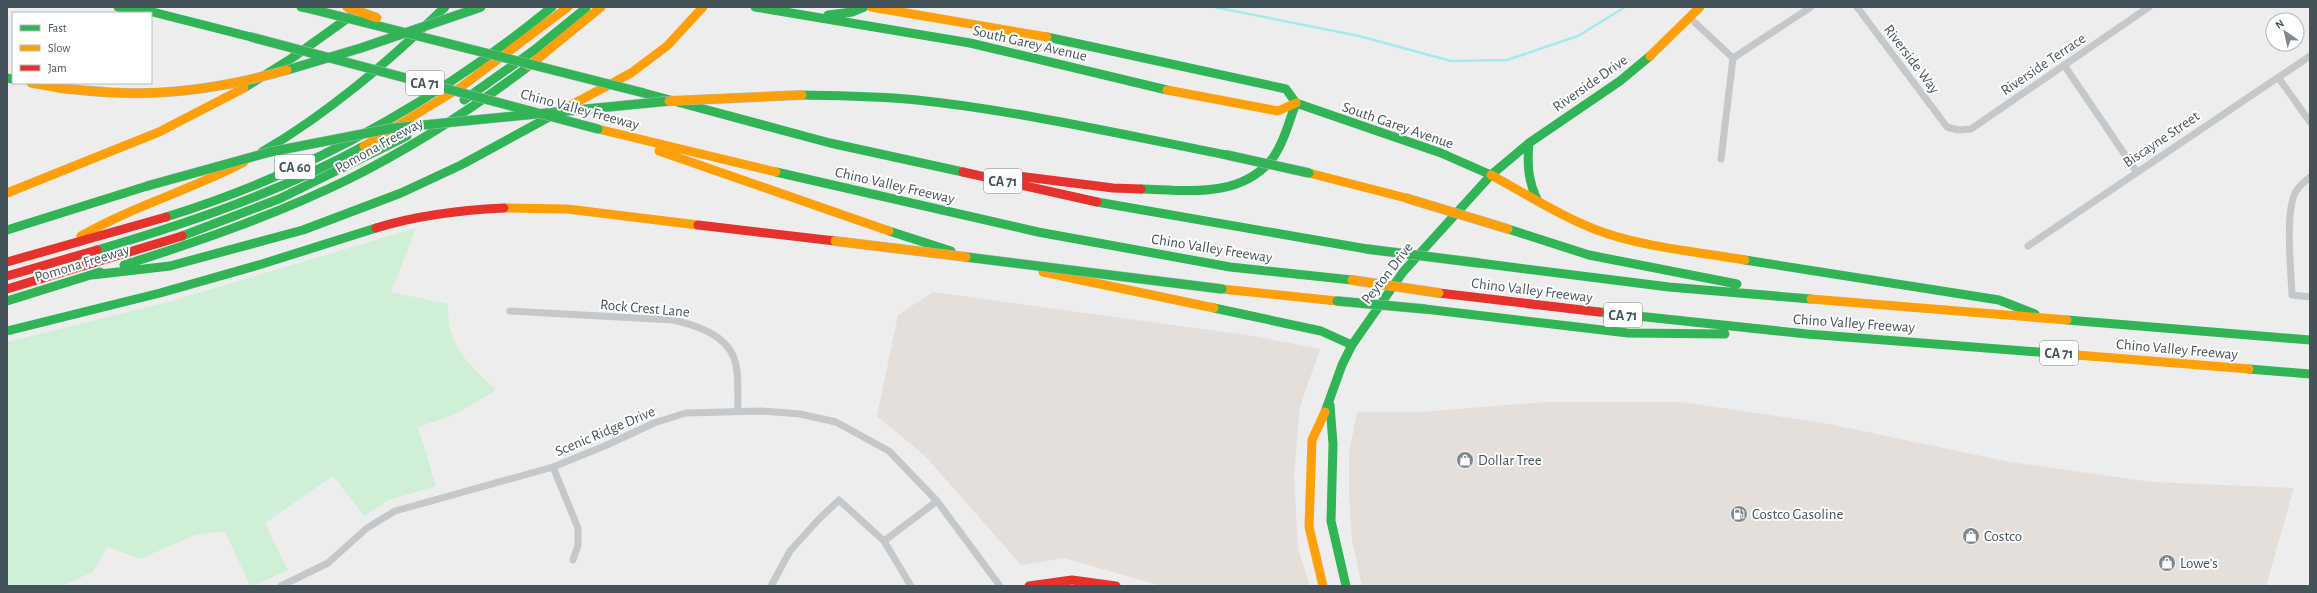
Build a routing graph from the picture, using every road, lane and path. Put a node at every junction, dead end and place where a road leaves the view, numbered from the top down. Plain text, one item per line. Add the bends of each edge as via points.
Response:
1 (118, 7) edge
2 (133, 7) edge
3 (301, 7) edge
4 (347, 7) edge
5 (363, 7) edge
6 (445, 7) edge
7 (481, 7) edge
8 (552, 7) edge
9 (568, 7) edge
10 (587, 7) edge
11 (601, 7) edge
12 (703, 7) edge
13 (755, 7) edge
14 (864, 7) edge
15 (871, 7) edge
16 (1700, 7) edge
17 (1812, 7) edge
18 (1857, 7) edge
19 (2149, 7) edge
20 (147, 12) edge
21 (152, 13) edge
22 (165, 15) junction
23 (807, 16) junction
24 (1690, 18) junction
25 (427, 39) junction
26 (2310, 56) edge
27 (1733, 58) junction
28 (2064, 65) junction
29 (2278, 77) junction
30 (37, 84) edge
31 (1296, 103) junction
32 (2310, 122) edge
33 (1947, 127) joint
34 (630, 137) junction
35 (1529, 143) junction
36 (1722, 159) dead end
37 (956, 170) junction
38 (2136, 171) junction
39 (1491, 175) junction
40 (2310, 177) edge
41 (7, 194) edge
42 (1538, 202) junction
43 (7, 230) edge
44 (70, 243) junction
45 (2028, 246) dead end
46 (7, 262) edge
47 (92, 275) junction
48 (7, 276) edge
49 (7, 289) edge
50 (1800, 297) junction
51 (2310, 297) edge
52 (7, 301) edge
53 (510, 311) dead end
54 (2050, 320) junction
55 (7, 331) edge
56 (1807, 334) junction
57 (2310, 340) edge
58 (1352, 345) junction
59 (2310, 374) edge
60 (1330, 404) junction
61 (738, 411) junction
62 (554, 467) junction
63 (937, 501) junction
64 (884, 540) junction
65 (573, 560) dead end
66 (281, 586) edge
67 (771, 586) edge
68 (911, 586) edge
69 (1000, 586) edge
70 (1029, 586) edge
71 (1116, 586) edge
72 (1323, 586) edge
73 (1346, 586) edge

1 - 20 main road
2 - 22 main road, Chino Valley Freeway / CA 71
3 - 25 main road, Chino Valley Freeway / CA 71, bridge
4 - 25 main road, bridge
5 - 41 main road via 274,70 206,109 149,136
6 - 44 main road via 362,85 291,135 215,177 100,223
7 - 30 main road, bridge via 298,67 236,84 155,94 126,94
8 - 44 main road, Pomona Freeway / CA 60 via 499,48 421,100 388,121 316,158 213,202
9 - 48 main road via 522,44 444,98 341,157 217,212
10 - 49 main road via 533,51 453,107 407,136 295,193 178,237
11 - 47 main road, Pomona Freeway / CA 60 via 509,81 424,137 354,176 223,233
12 - 47 main road via 667,46 631,73 461,165 401,193 303,230 170,266
13 - 23 main road, South Garey Avenue
14 - 23 main road via 852,12
15 - 31 main road, South Garey Avenue via 967,21 1286,89
16 - 24 main road, Riverside Drive
17 - 27 street
18 - 33 street, Riverside Way
19 - 28 street, Riverside Terrace
21 - 22 main road
22 - 34 main road, Chino Valley Freeway / CA 71, bridge
23 - 31 main road, South Garey Avenue via 970,43 1164,89 1278,111
24 - 27 street
24 - 35 main road, Riverside Drive via 1620,81
25 - 37 main road, Chino Valley Freeway / CA 71, bridge via 830,143
26 - 29 street, Biscayne Street
27 - 36 street
28 - 33 street, Riverside Terrace via 1971,129 1958,130
28 - 38 street
29 - 32 street
29 - 38 street, Biscayne Street
31 - 37 main road via 1281,144 1272,159 1253,177 1227,188 1113,188
31 - 39 main road, South Garey Avenue via 1441,153
34 - 56 main road, Chino Valley Freeway / CA 71, bridge via 817,182 1115,247 1230,267 1689,323
34 - 58 main road via 670,156 954,252 1298,325 1321,331
35 - 39 main road, Riverside Drive
35 - 42 main road via 1527,174
37 - 50 main road, Chino Valley Freeway / CA 71, bridge via 1105,204 1367,249 1669,287
38 - 45 street, Biscayne Street
39 - 42 main road, South Garey Avenue
39 - 58 main road, Peyton Drive via 1403,272
40 - 51 street via 2296,191 2292,204 2292,295
42 - 54 main road, South Garey Avenue via 1586,226 1646,244 1998,300
43 - 50 main road, bridge via 148,186 270,152 394,128 729,96 891,98 964,106 1227,155 1406,198 1589,255
44 - 46 main road, Pomona Freeway / CA 60
47 - 52 main road, Pomona Freeway / CA 60
50 - 54 main road, Chino Valley Freeway / CA 71
53 - 61 street, Rock Crest Lane via 673,320 698,326 723,342 734,359
54 - 57 main road, Chino Valley Freeway / CA 71
55 - 56 main road, bridge via 160,293 395,222 464,210 515,207 567,209 1222,289 1628,333
56 - 59 main road, Chino Valley Freeway / CA 71
58 - 60 main road, Peyton Drive via 1342,365
60 - 72 main road, Peyton Drive via 1312,440 1309,499 1310,527
60 - 73 main road, Peyton Drive via 1333,444 1331,521
61 - 62 street, Scenic Ridge Drive via 686,413 654,423 607,446
61 - 63 street, Scenic Ridge Drive via 800,414 836,422 889,451
62 - 65 street via 578,528 578,545
62 - 66 street, Scenic Ridge Drive via 395,511 368,528 328,563
63 - 64 street
63 - 69 street, Scenic Ridge Drive
64 - 67 street via 839,500 790,551
64 - 68 street
70 - 71 main road via 1052,580 1089,579

